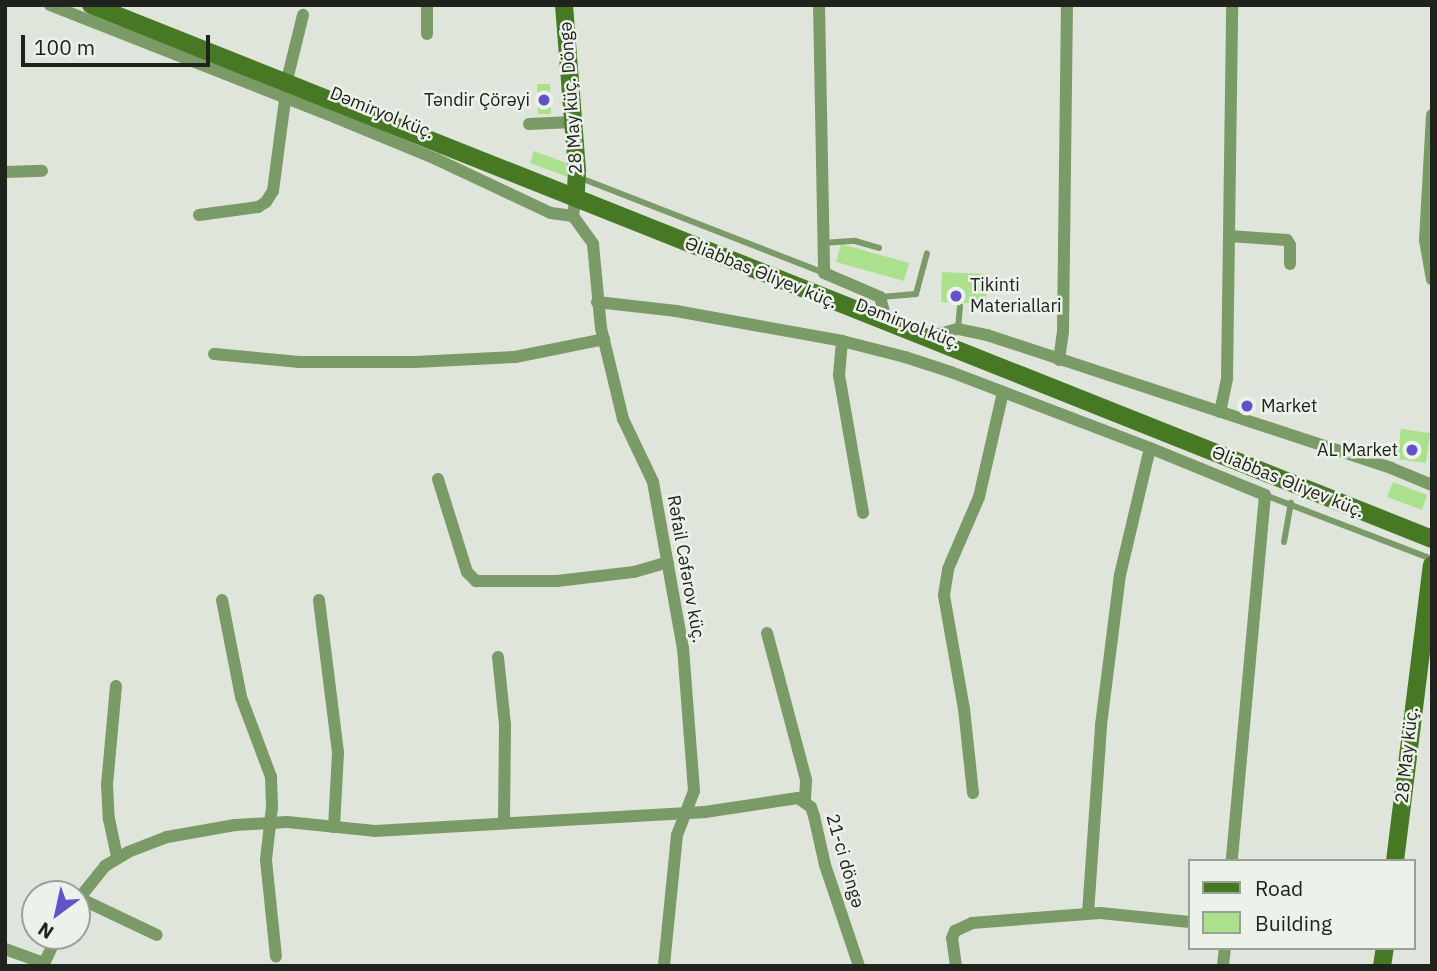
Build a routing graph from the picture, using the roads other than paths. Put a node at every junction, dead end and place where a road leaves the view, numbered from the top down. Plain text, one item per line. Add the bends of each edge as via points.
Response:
1 (50, 5) edge
2 (91, 5) edge
3 (112, 5) edge
4 (427, 5) edge
5 (564, 5) edge
6 (819, 5) edge
7 (1067, 5) edge
8 (1232, 5) edge
9 (303, 15) dead end
10 (427, 34) dead end
11 (287, 86) junction
12 (1432, 115) edge
13 (573, 122) junction
14 (529, 124) dead end
15 (43, 171) dead end
16 (5, 172) edge
17 (575, 196) junction
18 (199, 215) dead end
19 (1229, 236) junction
20 (823, 243) junction
21 (879, 248) dead end
22 (927, 253) dead end
23 (1290, 264) dead end
24 (824, 273) junction
25 (1432, 279) edge
26 (880, 297) junction
27 (597, 302) junction
28 (960, 306) dead end
29 (885, 316) junction
30 (958, 329) junction
31 (935, 335) junction
32 (604, 340) junction
33 (842, 341) junction
34 (214, 354) dead end
35 (1059, 360) junction
36 (1003, 392) junction
37 (1220, 412) junction
38 (1150, 448) junction
39 (438, 479) dead end
40 (1432, 485) edge
41 (1265, 495) junction
42 (1291, 503) junction
43 (863, 513) dead end
44 (1432, 531) edge
45 (1432, 539) edge
46 (1284, 542) dead end
47 (668, 562) junction
48 (1431, 566) edge
49 (222, 600) dead end
50 (318, 600) dead end
51 (767, 633) dead end
52 (498, 657) dead end
53 (116, 686) dead end
54 (973, 793) dead end
55 (805, 801) junction
56 (687, 813) junction
57 (269, 822) junction
58 (504, 822) junction
59 (334, 827) junction
60 (117, 858) junction
61 (1232, 859) edge
62 (1395, 859) edge
63 (91, 881) edge
64 (91, 906) edge
65 (1088, 913) junction
66 (1188, 922) edge
67 (157, 935) dead end
68 (5, 949) edge
69 (276, 956) dead end
70 (44, 964) edge
71 (664, 966) edge
72 (859, 966) edge
73 (956, 966) edge

1 - 11 street
2 - 11 main road
3 - 11 main road, Dəmiryol küç.
4 - 10 street
5 - 13 main road, 28 May küç. Döngə
6 - 20 street
7 - 35 street
8 - 19 street
9 - 11 street
11 - 17 main road, Dəmiryol küç.
11 - 17 street via 551,213
11 - 18 street via 273,191 267,202
12 - 25 street via 1425,240
13 - 14 street
13 - 17 main road, 28 May küç. Döngə
15 - 16 street
17 - 24 lane
17 - 27 street, Rəfail Cəfərov küç. via 593,243
17 - 29 main road, Dəmiryol küç.
17 - 45 main road, Əliabbas Əliyev küç.
19 - 23 street via 1287,240
19 - 37 street via 1227,378
20 - 21 lane via 855,241
20 - 24 street
22 - 26 lane via 916,294
24 - 26 street
26 - 29 street
27 - 32 street, Rəfail Cəfərov küç.
27 - 33 street via 645,306
28 - 30 lane
29 - 31 main road, Dəmiryol küç.
30 - 31 street
30 - 35 street
31 - 44 main road, Dəmiryol küç.
32 - 34 street via 515,357 441,362 300,362
32 - 47 street, Rəfail Cəfərov küç. via 623,419 653,482
33 - 36 street via 905,357
33 - 43 street via 839,374
35 - 37 street
36 - 38 street
36 - 54 street via 979,497 948,569 944,595
37 - 40 street
38 - 41 street
38 - 65 street via 1121,575 1101,724
39 - 47 street via 467,572 476,581 556,581 634,572
41 - 42 lane
41 - 61 street
42 - 46 lane
42 - 48 lane
47 - 56 street, Rəfail Cəfərov küç. via 686,677 694,791
48 - 62 main road, 28 May küç.
49 - 57 street via 241,697 271,777
50 - 59 street via 338,753
51 - 55 street via 806,780
52 - 58 street via 505,725
53 - 60 street via 107,785 108,819
55 - 56 street, 21-ci döngə via 788,799
55 - 72 street, 21-ci döngə via 814,816 825,865
56 - 58 street, 21-ci döngə
56 - 71 street, Rəfail Cəfərov küç. via 676,847
57 - 59 street, 21-ci döngə
57 - 60 street, 21-ci döngə via 167,837
57 - 69 street via 265,860
58 - 59 street, 21-ci döngə via 375,831
60 - 63 street, 21-ci döngə
64 - 67 street
65 - 66 street
65 - 73 street via 963,925 953,938
68 - 70 street

